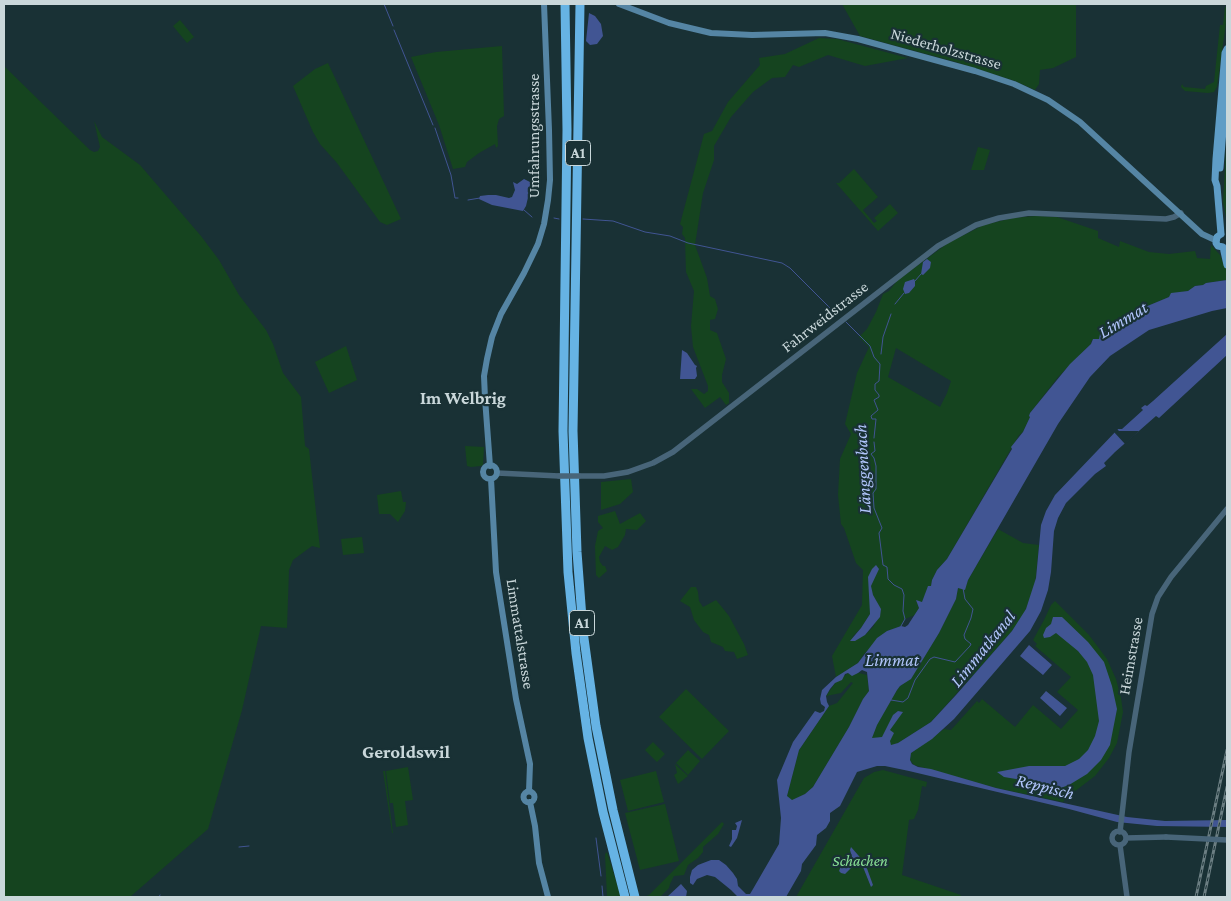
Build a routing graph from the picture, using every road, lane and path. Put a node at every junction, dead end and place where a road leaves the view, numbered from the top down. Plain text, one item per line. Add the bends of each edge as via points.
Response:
1 (544, 4) edge
2 (565, 4) edge
3 (574, 4) edge
4 (580, 4) edge
5 (619, 4) edge
6 (1227, 49) edge
7 (578, 54) junction
8 (1227, 80) edge
9 (1219, 137) junction
10 (1181, 213) junction
11 (1224, 236) edge
12 (1215, 240) junction
13 (1225, 245) edge
14 (1227, 265) edge
15 (490, 466) junction
16 (497, 474) junction
17 (491, 479) junction
18 (1227, 509) edge
19 (1120, 829) junction
20 (1126, 838) junction
21 (1227, 840) edge
22 (1120, 845) junction
23 (548, 897) edge
24 (625, 897) edge
25 (635, 897) edge
26 (1127, 897) edge

1 - 15 main road, Umfahrungsstrasse via 550,130 548,200 538,244 502,314 489,348 484,384
2 - 24 highway, A1 via 568,130 563,431 571,608 597,786
3 - 7 highway
4 - 7 highway, A1
5 - 10 main road, Niederholzstrasse via 669,23 711,33 825,33 858,39 1014,84 1048,100 1080,122
6 - 9 main road
7 - 25 highway, A1 via 573,421 579,592 595,720 609,796
8 - 9 main road
9 - 11 main road via 1217,186
10 - 12 main road, Niederholzstrasse via 1202,234
10 - 16 street, Fahrweidstrasse, bridge via 1166,219 1028,212 970,227 938,246 673,452 653,463 609,476
11 - 12 main road
12 - 13 main road via 1218,246
13 - 14 main road
15 - 16 main road
15 - 17 main road via 484,472
16 - 17 main road
17 - 23 main road, Limmattalstrasse via 496,572 530,764 529,791 523,798 530,802 539,863
18 - 19 street, Heimstrasse via 1174,574 1158,597 1152,614 1130,744
19 - 20 street
19 - 22 street via 1113,837 1114,842
20 - 21 street, bridge
20 - 22 street
22 - 26 street

